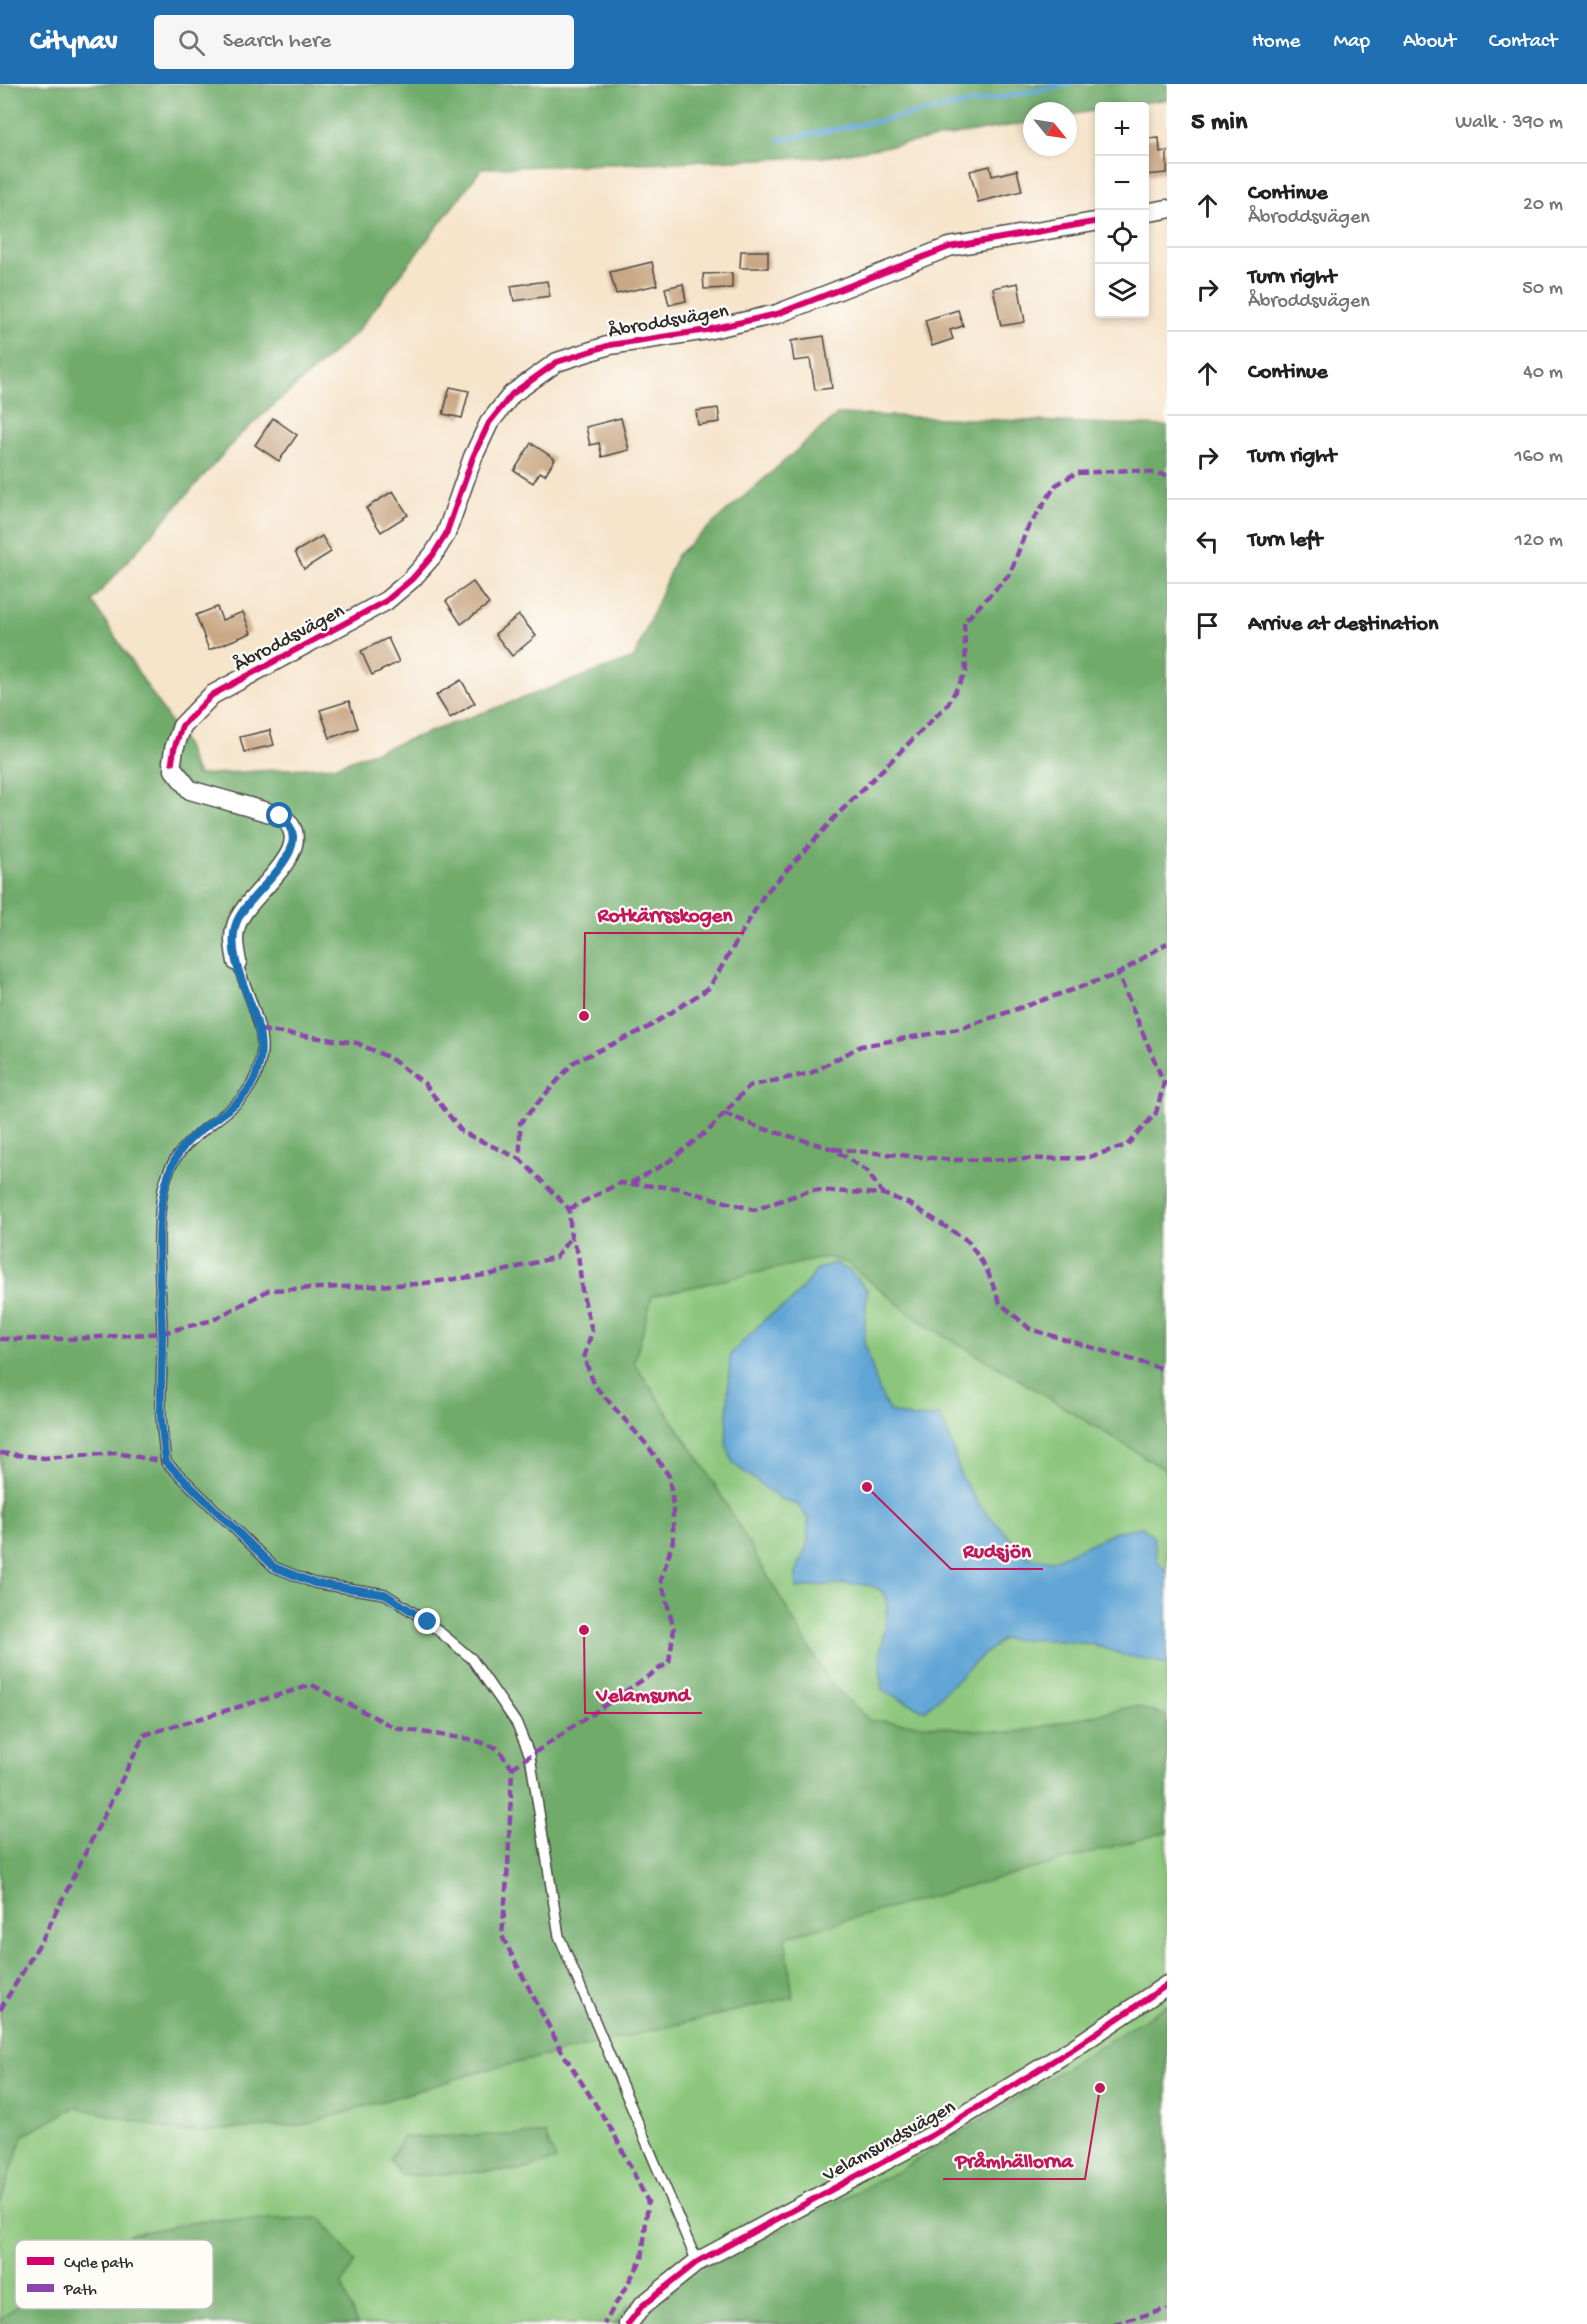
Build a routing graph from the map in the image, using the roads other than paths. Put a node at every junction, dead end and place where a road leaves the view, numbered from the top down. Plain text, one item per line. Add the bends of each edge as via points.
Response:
1 (1167, 209) edge
2 (1149, 212) edge
3 (1095, 222) edge
4 (237, 962) joint
5 (1167, 1985) edge
6 (697, 2262) junction
7 (628, 2324) edge

1 - 2 street
3 - 4 street, Åbroddsvägen via 949,247 777,314 610,345 557,362 512,394 489,423 446,534 412,579 386,601 212,695 182,726 173,766 190,790 280,816 290,823 294,833 284,864 246,906 236,924 233,940
4 - 6 lane via 260,1030 258,1072 236,1106 178,1153 163,1190 159,1244 161,1416 166,1462 274,1567 314,1583 385,1594 428,1622 472,1659 517,1724 530,1756 559,1936
5 - 6 street, Velamsundsvägen via 931,2136
6 - 7 street, Velamsundsvägen via 643,2305

